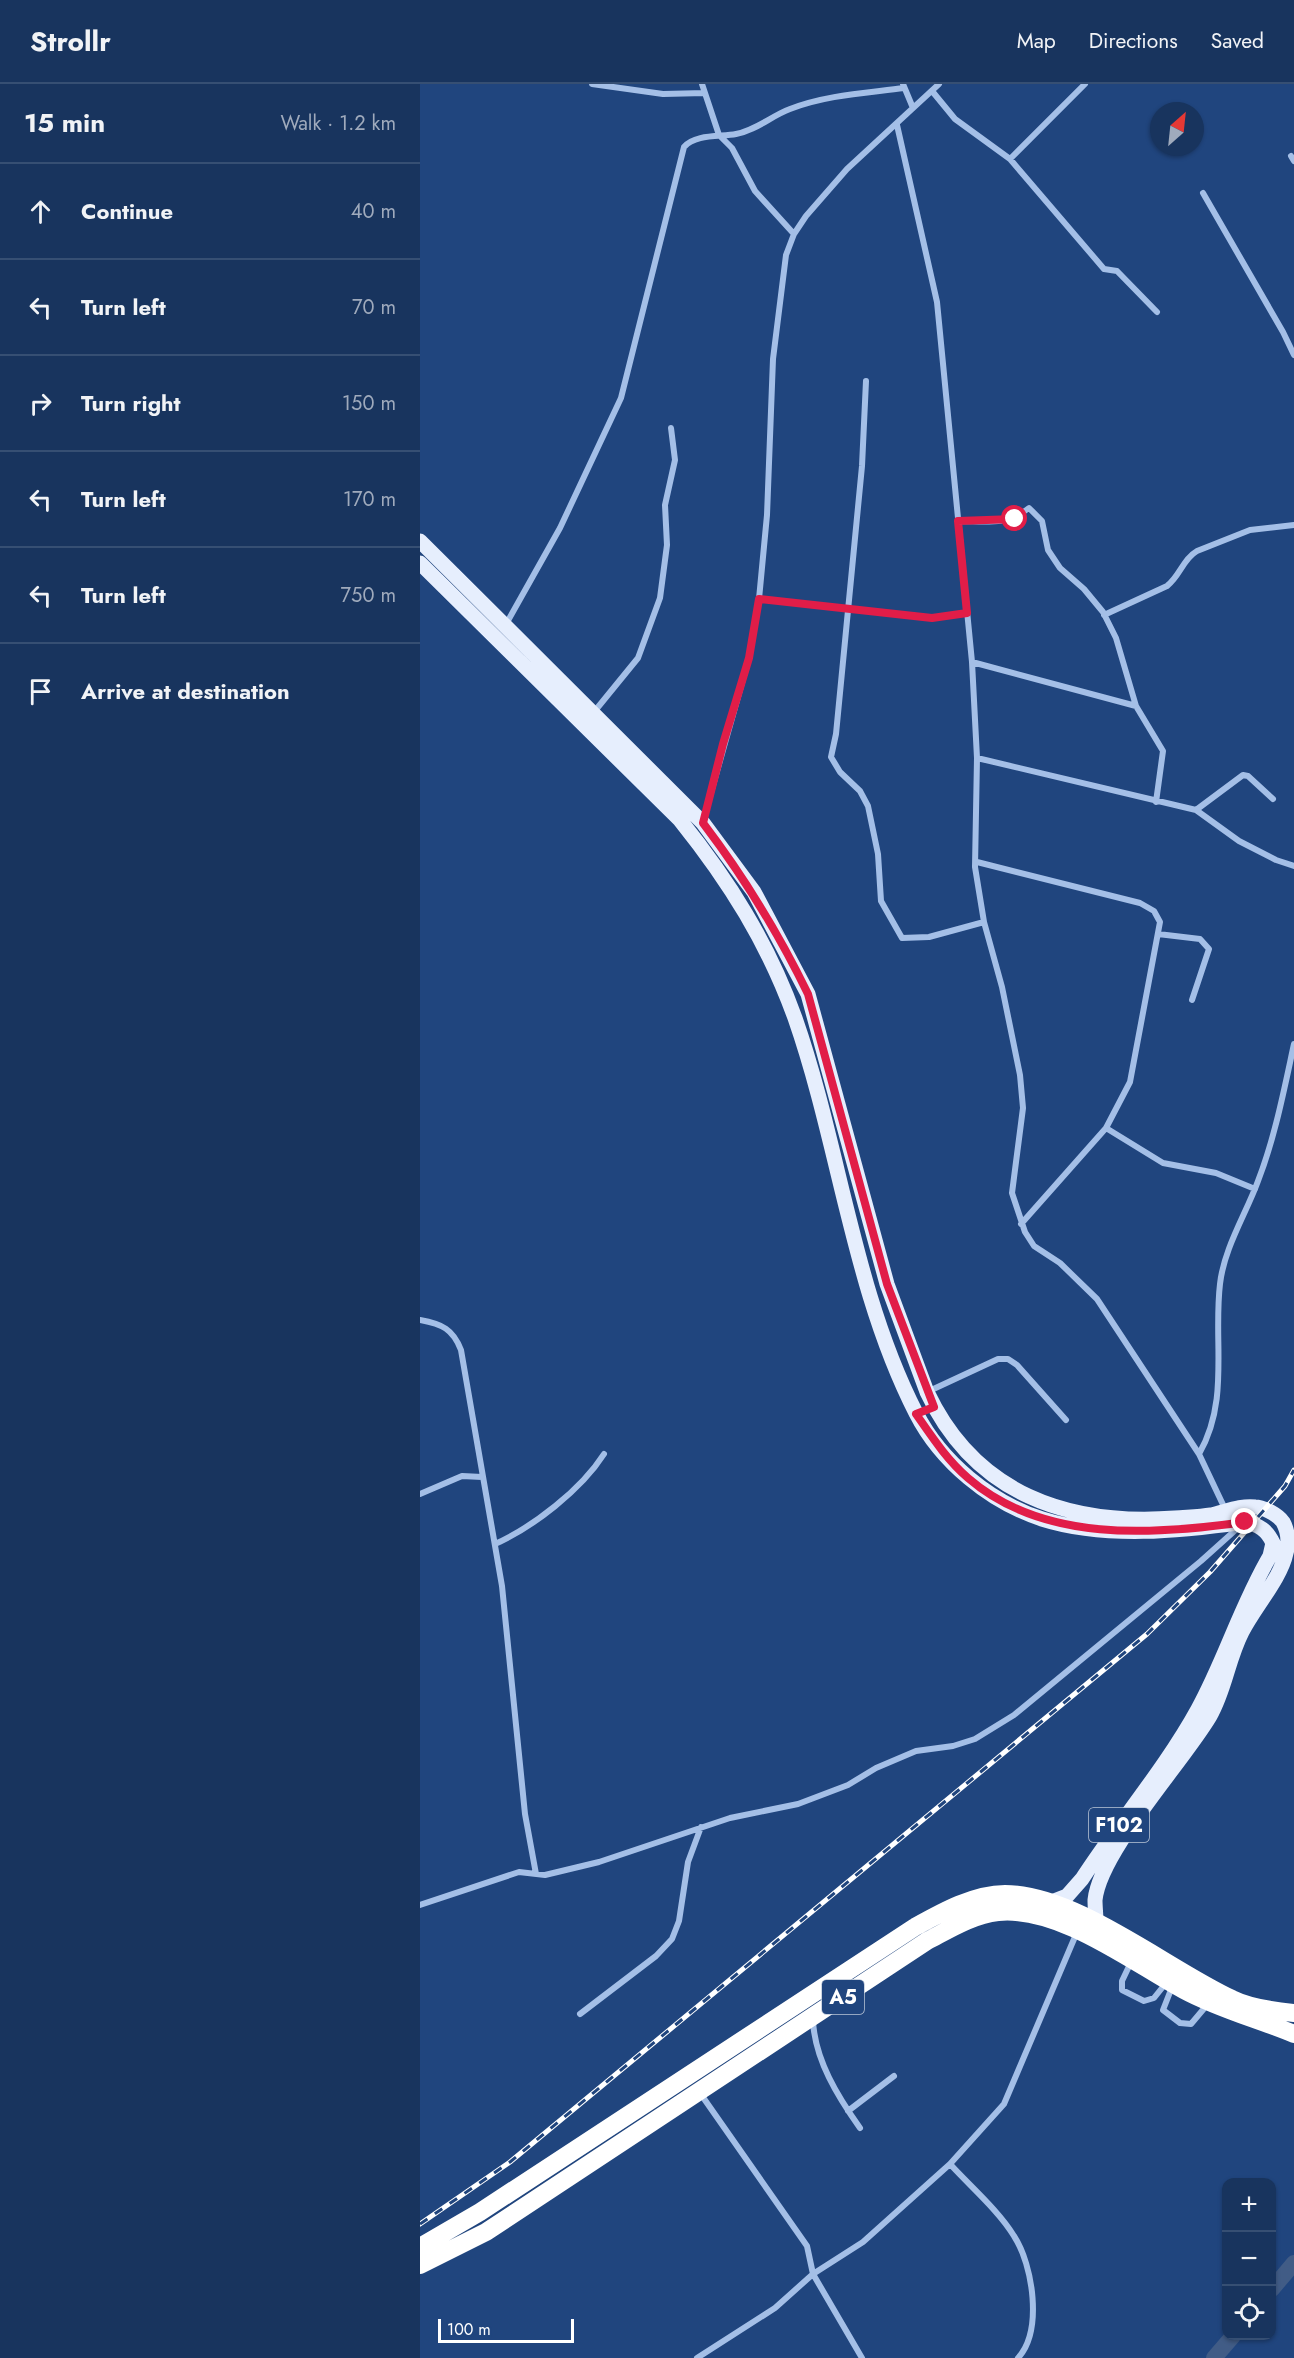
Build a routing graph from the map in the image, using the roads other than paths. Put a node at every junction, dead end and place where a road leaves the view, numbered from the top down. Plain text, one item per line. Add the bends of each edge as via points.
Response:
1 (592, 84) edge
2 (702, 84) edge
3 (939, 84) edge
4 (1085, 84) edge
5 (903, 86) edge
6 (932, 91) junction
7 (705, 93) junction
8 (913, 108) junction
9 (897, 125) junction
10 (719, 135) junction
11 (1010, 159) junction
12 (1203, 194) dead end
13 (794, 234) junction
14 (1157, 312) dead end
15 (1294, 356) edge
16 (866, 381) dead end
17 (671, 428) dead end
18 (958, 521) junction
19 (1294, 525) edge
20 (420, 541) edge
21 (420, 563) edge
22 (759, 599) junction
23 (847, 608) junction
24 (967, 613) junction
25 (1104, 615) junction
26 (505, 627) junction
27 (972, 662) junction
28 (1136, 706) junction
29 (594, 712) junction
30 (977, 758) junction
31 (1273, 799) dead end
32 (1156, 802) junction
33 (1196, 810) junction
34 (703, 823) junction
35 (977, 862) junction
36 (1294, 866) edge
37 (984, 922) junction
38 (1158, 933) junction
39 (1192, 1000) dead end
40 (1294, 1044) edge
41 (1106, 1128) junction
42 (1255, 1189) junction
43 (1022, 1224) junction
44 (420, 1320) edge
45 (927, 1392) junction
46 (934, 1407) junction
47 (916, 1414) junction
48 (1066, 1420) dead end
49 (604, 1454) dead end
50 (1199, 1454) junction
51 (482, 1477) junction
52 (420, 1494) edge
53 (1226, 1511) junction
54 (1245, 1522) junction
55 (1291, 1532) edge
56 (495, 1544) junction
57 (701, 1827) junction
58 (536, 1874) junction
59 (1049, 1903) junction
60 (420, 1905) edge
61 (1096, 1923) junction
62 (1077, 1931) junction
63 (865, 1960) junction
64 (1132, 1960) junction
65 (877, 1975) junction
66 (1171, 1982) junction
67 (1209, 2002) junction
68 (1294, 2013) edge
69 (580, 2014) dead end
70 (813, 2018) junction
71 (1294, 2034) edge
72 (894, 2076) dead end
73 (700, 2093) junction
74 (848, 2111) junction
75 (860, 2128) dead end
76 (950, 2164) junction
77 (420, 2247) edge
78 (420, 2265) edge
79 (813, 2274) junction
80 (697, 2358) edge
81 (861, 2358) edge
82 (1018, 2358) edge

1 - 7 street via 663,94
2 - 7 street
3 - 6 street
4 - 11 street
5 - 8 street
5 - 10 street via 790,109 759,127
6 - 8 street
6 - 11 street via 955,119
7 - 10 street
8 - 9 street
9 - 13 street via 847,169
9 - 18 street via 937,302
10 - 13 street via 732,148 754,191
10 - 26 street via 684,147 621,398 560,528
11 - 14 street via 1104,269 1117,271
12 - 15 street
13 - 22 street via 786,255 774,359
16 - 23 street via 861,477
17 - 29 street via 675,460 664,505 667,545 660,598 638,658
18 - 24 street
18 - 25 street via 1015,519 1029,508 1042,521 1048,550 1060,568
19 - 25 street via 1250,530 1197,551 1167,586
20 - 26 main road
21 - 47 main road via 680,820 714,862 761,937 795,1019 881,1324
22 - 23 street
22 - 34 street via 749,658
23 - 24 street via 932,618
23 - 37 street via 831,757 868,806 878,854 881,901 902,938 929,938
24 - 27 street
25 - 28 street via 1116,638
26 - 29 main road
27 - 28 street
27 - 30 street
28 - 32 street via 1163,751
29 - 34 main road
30 - 32 street
30 - 35 street
31 - 33 street via 1243,775
32 - 33 street
33 - 36 street via 1239,841
34 - 45 main road via 754,892 808,994 887,1284
35 - 37 street
35 - 38 street via 1140,903 1154,911 1160,922
37 - 43 street via 1020,1075 1023,1108 1012,1193
38 - 39 street via 1206,942 1209,949
38 - 41 street via 1130,1082
40 - 42 street via 1276,1124
41 - 42 street via 1163,1163 1216,1173
41 - 43 street
42 - 50 street via 1222,1268 1218,1400 1215,1420
43 - 50 street via 1034,1246 1060,1263 1097,1299
44 - 51 street via 437,1324 456,1336
45 - 46 main road
45 - 48 street via 998,1359 1008,1359
46 - 47 main road
46 - 53 main road via 964,1450 999,1481 1031,1499 1097,1518 1155,1520
47 - 54 main road via 969,1479 1013,1506 1044,1519 1088,1529 1154,1530
49 - 56 street via 556,1504
50 - 53 street
51 - 52 street via 456,1478
51 - 56 street
53 - 55 main road via 1255,1506 1282,1521
54 - 57 street via 995,1729 953,1746 916,1751 848,1785 798,1804
54 - 59 main road, F102 via 1259,1525 1269,1534 1272,1549 1200,1706 1082,1880 1067,1896
55 - 61 main road via 1283,1562 1241,1633 1222,1694 1209,1718 1126,1835 1100,1881 1095,1900
56 - 58 street via 525,1814
57 - 58 street via 599,1862
57 - 69 street via 688,1862 679,1921 672,1939 656,1956
58 - 60 street via 519,1872 496,1878
59 - 61 highway, A5
59 - 63 highway, A5 via 1005,1894 986,1896 933,1917
61 - 68 highway, A5 via 1234,2000
62 - 64 highway, A5
62 - 65 highway, A5 via 1035,1914 982,1916 927,1941
62 - 76 street via 1004,2104
63 - 65 highway
63 - 77 highway, A5 via 480,2212
64 - 66 highway, A5
64 - 66 street via 1122,1990 1133,1997 1144,2001 1154,1998
65 - 70 highway, A5
66 - 67 highway, A5
66 - 67 street via 1163,2010 1180,2023 1191,2024
67 - 71 highway, A5
70 - 73 highway, A5
70 - 74 street via 814,2038 825,2069
72 - 74 street
73 - 78 highway, A5 via 486,2232
73 - 79 street via 807,2246
74 - 75 street
76 - 79 street via 863,2242
76 - 82 street via 1014,2236 1022,2253 1034,2306 1034,2327
79 - 80 street via 775,2308
79 - 81 street

